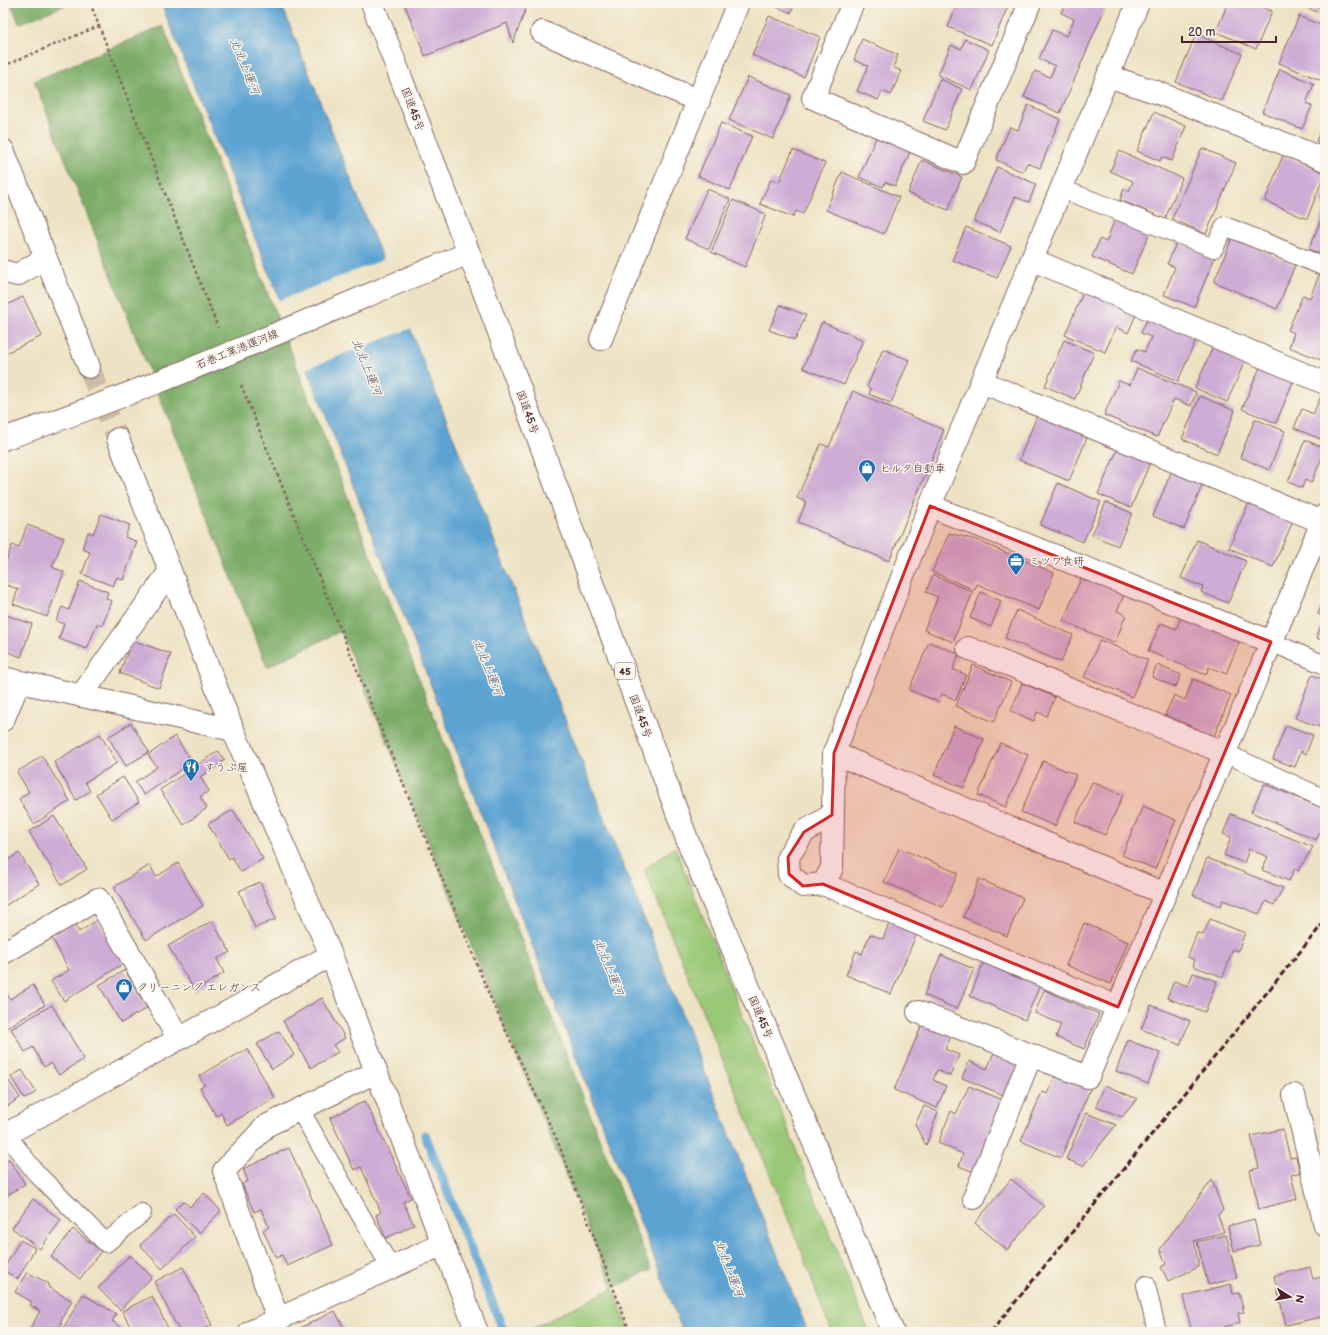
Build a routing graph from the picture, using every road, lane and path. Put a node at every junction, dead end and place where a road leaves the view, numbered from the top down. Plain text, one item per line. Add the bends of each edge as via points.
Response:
1 (90, 3) edge
2 (372, 3) edge
3 (738, 3) edge
4 (852, 3) edge
5 (1030, 3) edge
6 (1138, 3) edge
7 (99, 26) junction
8 (542, 32) dead end
9 (3, 66) edge
10 (1108, 76) junction
11 (699, 101) junction
12 (3, 150) edge
13 (1325, 160) edge
14 (1062, 189) junction
15 (469, 253) junction
16 (46, 258) junction
17 (1033, 260) junction
18 (1325, 267) edge
19 (3, 271) edge
20 (219, 330) dead end
21 (601, 339) dead end
22 (89, 367) tunnel mouth
23 (982, 382) junction
24 (1325, 383) edge
25 (241, 385) dead end
26 (3, 439) edge
27 (118, 439) tunnel mouth
28 (930, 506) junction
29 (1324, 519) edge
30 (170, 571) junction
31 (1271, 642) junction
32 (968, 648) dead end
33 (1325, 664) edge
34 (11, 680) edge
35 (81, 696) junction
36 (3, 720) edge
37 (233, 730) junction
38 (834, 753) junction
39 (1225, 753) junction
40 (1325, 798) edge
41 (832, 815) junction
42 (823, 884) junction
43 (1165, 894) junction
44 (3, 953) edge
45 (331, 955) junction
46 (1118, 1007) junction
47 (918, 1012) dead end
48 (178, 1038) junction
49 (1031, 1055) junction
50 (376, 1072) junction
51 (1294, 1095) dead end
52 (300, 1110) junction
53 (5, 1135) edge
54 (974, 1198) dead end
55 (142, 1213) dead end
56 (1325, 1225) edge
57 (443, 1244) junction
58 (391, 1268) junction
59 (1146, 1285) dead end
60 (278, 1320) junction
61 (250, 1332) edge
62 (477, 1332) edge
63 (630, 1332) edge
64 (893, 1332) edge
65 (1157, 1332) edge

1 - 7 path
2 - 15 main road, 国道45号 / 45
3 - 11 main road
4 - 5 main road via 813,98 963,163
6 - 10 main road
7 - 9 path
7 - 20 path
8 - 11 main road
10 - 13 main road via 1156,92
10 - 14 main road
11 - 21 main road
12 - 16 main road
14 - 17 main road
14 - 18 lane via 1214,248 1224,226
15 - 26 main road, 石巻工業港運河線 via 257,342 64,418
15 - 64 main road, 国道45号 / 45 via 688,842
16 - 19 main road via 17,275
16 - 22 main road
17 - 23 main road
17 - 24 main road
23 - 28 main road
23 - 29 main road
25 - 63 path via 491,999 558,1142
27 - 30 main road
28 - 31 main road
28 - 38 main road
29 - 31 main road
30 - 35 main road
30 - 37 main road
31 - 33 lane
31 - 39 main road
32 - 39 main road
34 - 35 main road
34 - 36 main road
35 - 37 main road
37 - 45 main road
38 - 41 main road
38 - 43 main road
39 - 40 lane
39 - 43 main road
41 - 42 main road via 832,868
41 - 42 main road via 804,832 788,856 789,874 803,886
42 - 46 main road
43 - 46 main road
44 - 48 main road via 98,899
45 - 48 main road
45 - 50 main road
46 - 49 main road via 1088,1077
47 - 49 main road
48 - 53 main road
49 - 54 main road
50 - 52 main road
50 - 57 main road
51 - 56 main road
52 - 58 lane
52 - 60 main road via 266,1126 224,1171
53 - 55 lane via 36,1173 106,1243
57 - 58 main road
57 - 62 main road
58 - 60 main road
59 - 65 lane
60 - 61 main road

